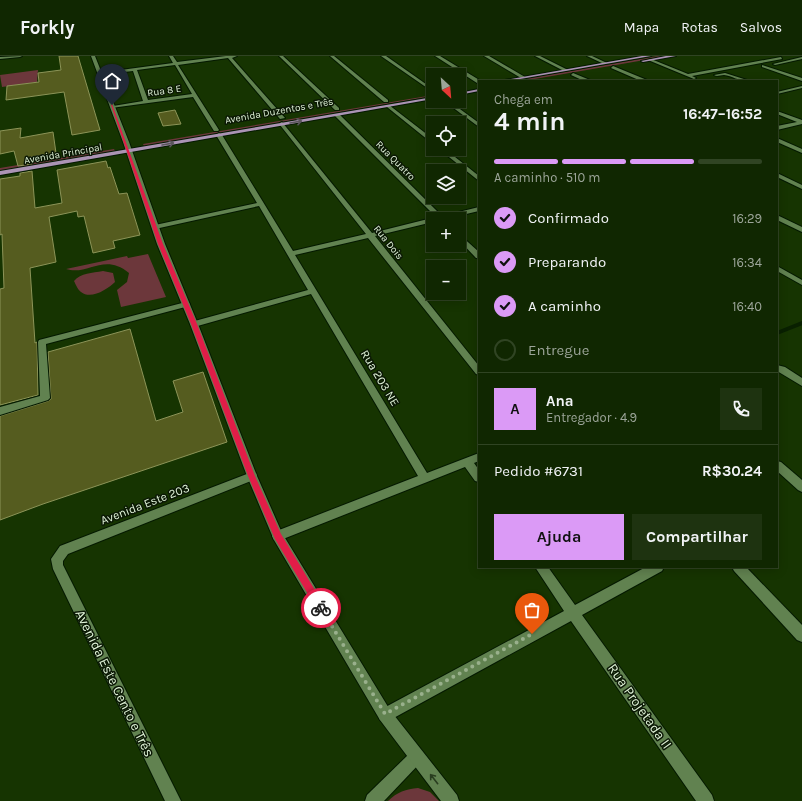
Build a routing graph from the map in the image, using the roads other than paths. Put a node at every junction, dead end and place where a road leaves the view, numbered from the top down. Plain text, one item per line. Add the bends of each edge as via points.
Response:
1 (20, 56) edge
2 (94, 56) edge
3 (171, 56) edge
4 (229, 56) edge
5 (235, 56) edge
6 (281, 56) edge
7 (332, 56) edge
8 (383, 56) edge
9 (436, 56) edge
10 (486, 56) edge
11 (537, 56) edge
12 (589, 56) edge
13 (674, 56) edge
14 (775, 56) edge
15 (641, 57) edge
16 (0, 58) edge
17 (650, 58) edge
18 (781, 58) junction
19 (802, 58) edge
20 (790, 61) junction
21 (176, 64) junction
22 (605, 64) junction
23 (613, 67) junction
24 (134, 70) junction
25 (566, 70) junction
26 (100, 74) junction
27 (573, 74) junction
28 (689, 76) junction
29 (523, 77) junction
30 (696, 78) junction
31 (506, 80) edge
32 (537, 80) edge
33 (586, 80) edge
34 (643, 80) edge
35 (687, 80) edge
36 (742, 80) edge
37 (802, 80) edge
38 (478, 82) edge
39 (478, 83) edge
40 (426, 86) edge
41 (466, 86) edge
42 (802, 87) edge
43 (478, 90) edge
44 (426, 92) edge
45 (466, 93) edge
46 (778, 93) edge
47 (195, 95) junction
48 (426, 99) edge
49 (386, 100) junction
50 (146, 102) junction
51 (389, 106) junction
52 (113, 107) junction
53 (456, 108) edge
54 (337, 112) junction
55 (778, 112) edge
56 (802, 116) edge
57 (791, 118) junction
58 (282, 121) junction
59 (802, 122) edge
60 (478, 124) edge
61 (778, 128) edge
62 (218, 132) junction
63 (426, 136) edge
64 (778, 140) edge
65 (128, 148) junction
66 (802, 151) edge
67 (451, 156) edge
68 (0, 166) edge
69 (0, 173) edge
70 (778, 175) edge
71 (478, 178) edge
72 (802, 187) edge
73 (261, 204) junction
74 (477, 209) edge
75 (433, 212) edge
76 (466, 212) edge
77 (778, 218) edge
78 (426, 222) edge
79 (155, 227) junction
80 (802, 230) edge
81 (371, 235) junction
82 (466, 243) edge
83 (291, 254) junction
84 (478, 255) edge
85 (778, 269) edge
86 (802, 283) edge
87 (313, 291) junction
88 (186, 304) junction
89 (194, 324) junction
90 (778, 368) edge
91 (478, 371) edge
92 (802, 383) edge
93 (0, 411) edge
94 (478, 457) edge
95 (467, 461) junction
96 (778, 466) edge
97 (252, 476) junction
98 (478, 477) edge
99 (425, 478) junction
100 (802, 487) edge
101 (278, 536) junction
102 (57, 565) joint
103 (542, 568) edge
104 (656, 568) edge
105 (739, 568) edge
106 (573, 612) junction
107 (802, 635) edge
108 (385, 714) junction
109 (416, 757) junction
110 (173, 801) edge
111 (373, 801) edge
112 (451, 801) edge
113 (706, 801) edge

1 - 16 street
2 - 26 street
3 - 21 street, Rua 203 NE
4 - 5 street
4 - 21 street
4 - 58 street, Rua Dois
6 - 54 street, Rua Quatro
7 - 49 street
8 - 40 street
9 - 38 street
10 - 29 street
11 - 25 street
12 - 22 street
13 - 17 main road
14 - 18 street
15 - 17 main road
15 - 22 main road
17 - 23 main road
17 - 28 street
18 - 20 street
18 - 28 street
19 - 20 street
20 - 37 street via 764,66
21 - 24 street
21 - 47 street, Rua 203 NE
22 - 25 main road
23 - 27 main road
23 - 34 street
24 - 26 street
24 - 50 street
25 - 29 main road
26 - 52 street
27 - 32 main road
27 - 33 street
28 - 30 street
29 - 31 main road
30 - 35 street
30 - 36 street via 725,74
39 - 41 main road
42 - 46 street
43 - 45 main road
44 - 49 main road, Avenida Duzentos e Três
47 - 50 street, Rua 8 E
47 - 62 street, Rua 203 NE
48 - 51 main road, Avenida Duzentos e Três
49 - 54 main road, Avenida Duzentos e Três
50 - 52 street, Rua 8 E
51 - 54 main road, Avenida Duzentos e Três
51 - 63 street
52 - 65 street
53 - 60 street
54 - 58 main road, Avenida Duzentos e Três
54 - 75 street, Rua Quatro
55 - 57 street
56 - 57 street
57 - 59 street
58 - 62 main road, Avenida Duzentos e Três
58 - 81 street, Rua Dois
59 - 61 street
62 - 65 main road, Avenida Duzentos e Três
62 - 73 street, Rua 203 NE
64 - 66 street
65 - 68 main road, Avenida Principal
65 - 69 main road, Avenida Principal
65 - 79 street
67 - 71 street
70 - 72 street
73 - 79 street
73 - 83 street, Rua 203 NE
74 - 76 street
77 - 80 street
78 - 81 street
79 - 88 street
81 - 83 street
81 - 91 street, Rua Dois
82 - 84 street
83 - 87 street, Rua 203 NE
85 - 86 street
87 - 89 street
87 - 99 street, Rua 203 NE
88 - 89 street
88 - 93 street via 42,342 45,398
89 - 97 street
90 - 92 street
94 - 95 street
95 - 98 street
95 - 99 street
96 - 100 street
97 - 101 street
97 - 102 street, Avenida Este 203 via 64,550 59,554
99 - 101 street
101 - 108 street
102 - 110 street, Avenida Este Cento e Três
103 - 106 street, Rua Projetada II
104 - 106 street
105 - 107 street
106 - 108 street
106 - 113 street, Rua Projetada II
108 - 109 street
109 - 111 street
112 -> 109 street

